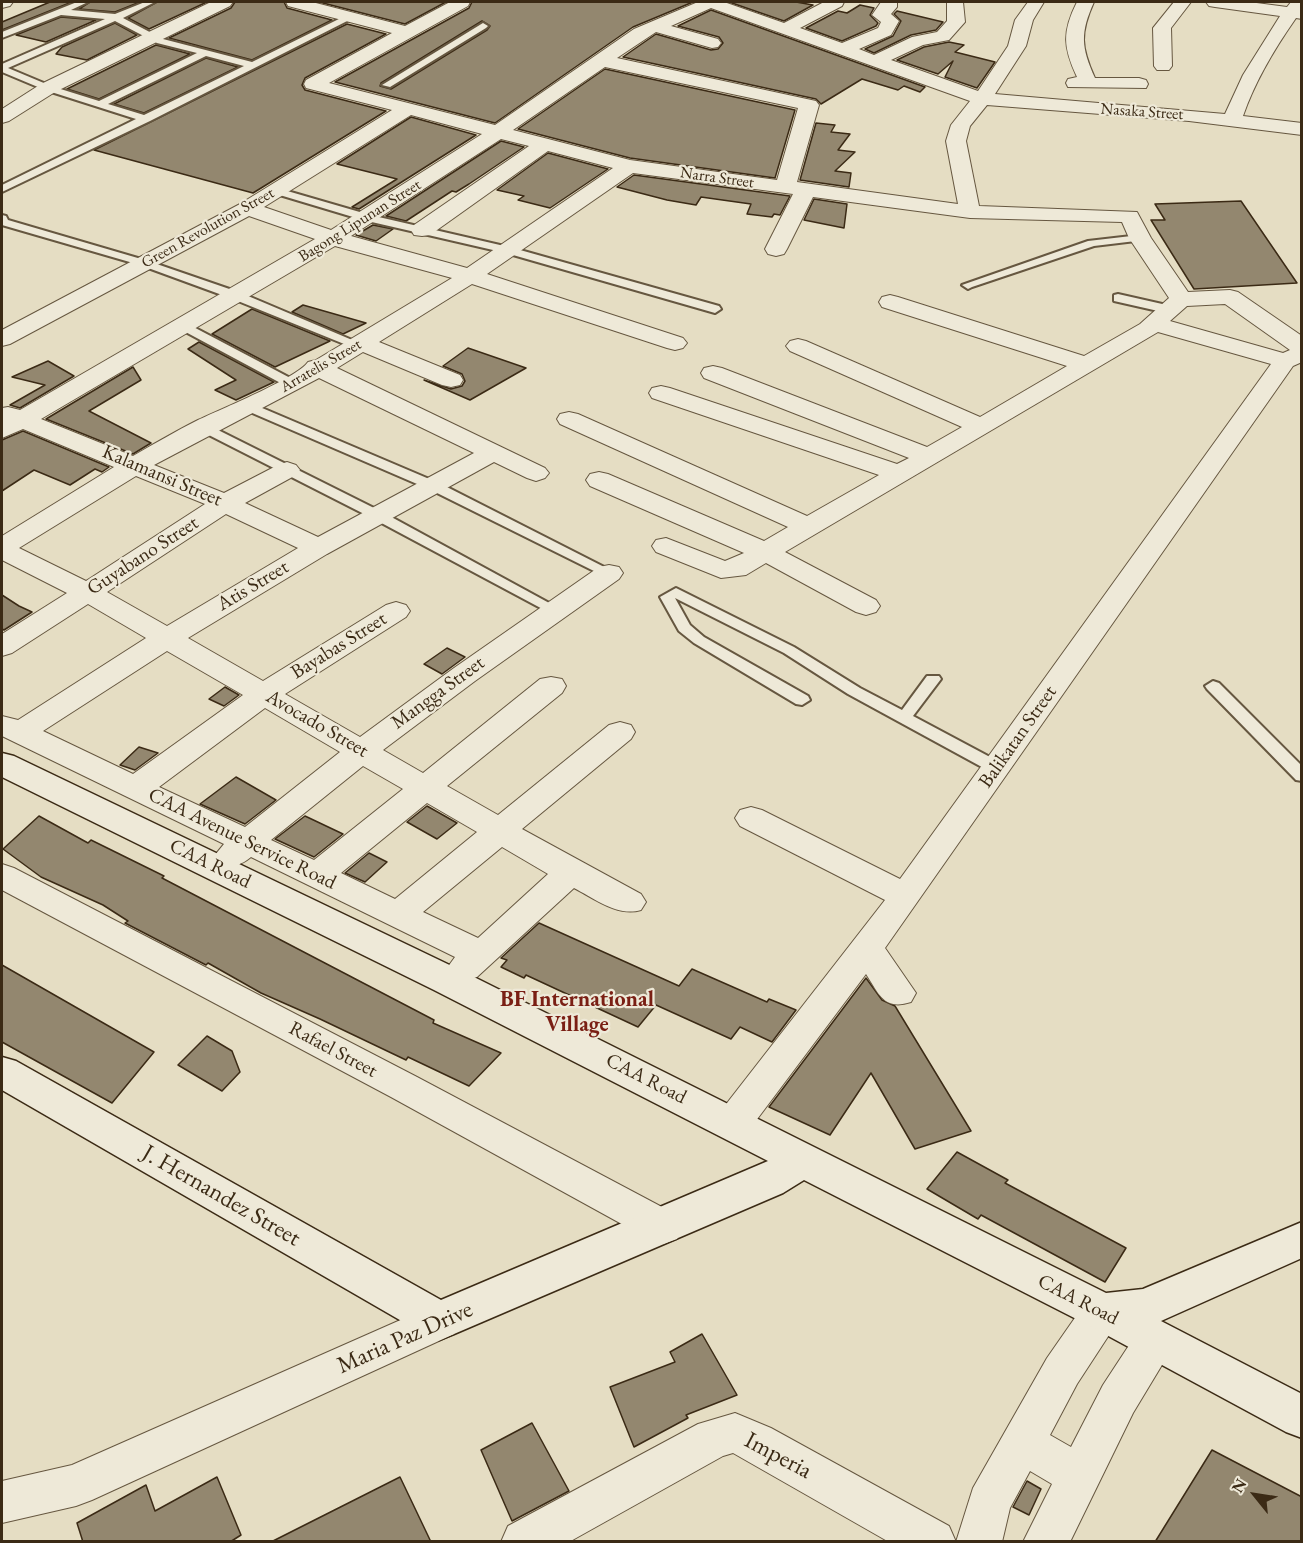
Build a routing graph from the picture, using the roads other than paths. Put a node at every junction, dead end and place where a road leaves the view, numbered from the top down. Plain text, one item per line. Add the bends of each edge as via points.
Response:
1 (84, 2) edge
2 (151, 2) edge
3 (224, 2) edge
4 (294, 2) edge
5 (462, 2) edge
6 (710, 2) edge
7 (836, 2) edge
8 (888, 2) edge
9 (955, 2) edge
10 (1036, 2) edge
11 (1085, 2) edge
12 (1182, 2) edge
13 (1215, 2) edge
14 (1298, 9) edge
15 (61, 12) junction
16 (352, 16) junction
17 (116, 17) junction
18 (483, 26) dead end
19 (653, 26) junction
20 (787, 28) junction
21 (408, 32) junction
22 (2, 35) edge
23 (152, 36) junction
24 (712, 43) dead end
25 (844, 49) junction
26 (205, 53) junction
27 (600, 60) junction
28 (875, 61) junction
29 (252, 65) junction
30 (1163, 66) dead end
31 (2, 68) edge
32 (1139, 84) dead end
33 (387, 85) dead end
34 (48, 88) junction
35 (982, 99) junction
36 (100, 104) junction
37 (409, 108) junction
38 (2, 117) edge
39 (146, 118) junction
40 (1232, 120) junction
41 (1302, 129) edge
42 (499, 131) junction
43 (545, 144) junction
44 (629, 166) junction
45 (784, 188) junction
46 (2, 189) edge
47 (806, 190) junction
48 (277, 191) junction
49 (247, 208) junction
50 (970, 212) junction
51 (2, 218) edge
52 (367, 218) junction
53 (422, 230) junction
54 (332, 238) junction
55 (1140, 238) junction
56 (776, 249) dead end
57 (509, 250) junction
58 (144, 263) junction
59 (470, 276) junction
60 (968, 285) dead end
61 (237, 296) junction
62 (1118, 298) dead end
63 (890, 302) dead end
64 (715, 309) dead end
65 (1168, 311) junction
66 (184, 326) junction
67 (2, 339) edge
68 (675, 343) dead end
69 (359, 344) junction
70 (798, 346) dead end
71 (1296, 353) edge
72 (1087, 365) junction
73 (316, 368) junction
74 (713, 373) dead end
75 (451, 380) dead end
76 (292, 384) junction
77 (661, 393) dead end
78 (248, 406) junction
79 (569, 419) dead end
80 (9, 420) edge
81 (980, 426) junction
82 (204, 427) junction
83 (493, 452) junction
84 (928, 456) junction
85 (135, 465) junction
86 (287, 470) junction
87 (536, 473) dead end
88 (898, 474) junction
89 (599, 480) dead end
90 (436, 487) junction
91 (225, 503) junction
92 (379, 516) junction
93 (809, 527) junction
94 (666, 546) dead end
95 (319, 548) junction
96 (2, 549) edge
97 (765, 552) junction
98 (609, 573) joint
99 (87, 592) junction
100 (866, 606) dead end
101 (396, 610) dead end
102 (555, 610) junction
103 (165, 639) junction
104 (2, 647) edge
105 (933, 679) dead end
106 (551, 686) dead end
107 (1213, 686) dead end
108 (264, 694) junction
109 (802, 700) dead end
110 (904, 718) junction
111 (11, 728) edge
112 (620, 732) dead end
113 (361, 749) junction
114 (2, 764) edge
115 (997, 768) junction
116 (1302, 776) edge
117 (137, 787) junction
118 (425, 787) junction
119 (751, 818) dead end
120 (499, 829) junction
121 (248, 842) junction
122 (218, 867) junction
123 (571, 872) junction
124 (2, 876) edge
125 (316, 876) junction
126 (906, 896) junction
127 (629, 902) dead end
128 (397, 915) junction
129 (866, 948) junction
130 (482, 955) junction
131 (447, 980) junction
132 (898, 993) dead end
133 (2, 1072) edge
134 (733, 1123) junction
135 (803, 1161) junction
136 (663, 1227) junction
137 (1302, 1239) edge
138 (1103, 1312) junction
139 (439, 1321) junction
140 (1151, 1324) junction
141 (1302, 1417) edge
142 (1022, 1443) junction
143 (1078, 1475) junction
144 (2, 1502) edge
145 (524, 1542) edge
146 (933, 1542) edge
147 (980, 1542) edge
148 (1046, 1542) edge

1 - 15 lane
2 - 17 lane
3 - 23 street
4 - 16 street
5 - 21 street
6 - 19 street, Bagong Lipunan Street
6 - 20 street, Nasaka Street
7 - 20 street
8 - 25 street via 881,15 891,21 885,31
9 - 28 street via 956,22 943,36 918,41
10 - 35 street via 1024,20 1017,46
11 - 32 street via 1072,32 1082,82
12 - 30 street via 1162,28
13 - 14 street
14 - 40 street via 1238,99
15 - 17 lane
15 - 22 lane
16 - 21 street
16 - 29 lane
17 - 23 lane
17 - 31 lane
18 - 33 lane
19 - 24 street
19 - 27 street, Bagong Lipunan Street
20 - 25 street, Nasaka Street
21 - 37 street, Narra Street via 313,84
23 - 26 lane
23 - 34 street
25 - 28 street, Nasaka Street
26 - 29 lane
26 - 36 lane
27 - 42 street, Bagong Lipunan Street
27 - 45 street via 809,105
28 - 35 street, Nasaka Street
29 - 39 lane
31 - 34 lane
34 - 36 lane
34 - 38 street
35 - 40 street, Nasaka Street
35 - 50 street via 961,125 956,141
36 - 39 lane
37 - 42 street, Narra Street
37 - 48 street, Green Revolution Street
39 - 46 lane
40 - 41 street, Nasaka Street
42 - 43 street, Narra Street
42 - 52 street, Bagong Lipunan Street
43 - 44 street, Narra Street
43 - 53 street
44 - 45 street, Narra Street
44 - 57 street, Arratelis Street
45 - 47 street, Narra Street
47 - 50 street, Narra Street
47 - 56 street
48 - 49 street, Green Revolution Street
48 - 52 lane
49 - 54 street
49 - 58 street, Green Revolution Street
50 - 55 street, Narra Street via 1130,216
51 - 58 lane via 3,222
52 - 53 lane
52 - 54 street, Bagong Lipunan Street
53 - 57 lane
54 - 59 street
54 - 61 street, Bagong Lipunan Street
55 - 60 lane via 1092,243
55 - 65 street
57 - 59 street, Arratelis Street
57 - 64 lane
58 - 61 lane
58 - 67 street, Green Revolution Street
59 - 68 street
59 - 69 street, Arratelis Street
61 - 66 street, Bagong Lipunan Street
61 - 69 lane
62 - 65 lane
63 - 72 street
65 - 71 street
65 - 71 street via 1233,297
65 - 72 street
66 - 76 lane
66 - 80 street, Bagong Lipunan Street
69 - 73 street, Arratelis Street
69 - 75 street
70 - 81 street
71 - 115 street, Balikatan Street
72 - 81 street
73 - 76 street, Arratelis Street
73 - 83 street
74 - 84 street
76 - 78 street, Arratelis Street
77 - 88 street
78 - 82 street, Arratelis Street
78 - 90 lane
79 - 93 street
80 - 85 street, Kalamansi Street
81 - 84 street
82 - 85 street, Arratelis Street
82 - 86 lane
83 - 87 street
83 - 90 street, Atis Street
84 - 88 street
85 - 91 street, Kalamansi Street
85 - 96 street, Arratelis Street
86 - 91 street, Guyabano Street
86 - 92 lane
88 - 93 street
89 - 97 street
90 - 92 street, Atis Street
90 - 98 lane
91 - 95 street, Kalamansi Street
91 - 99 street, Guyabano Street
92 - 95 street, Atis Street
92 - 102 lane
93 - 97 street
94 - 97 street via 721,570 736,569
95 - 103 street, Atis Street
96 - 99 street, Avocado Street
97 - 100 street
98 - 102 street, Mangga Street
99 - 103 street, Avocado Street
99 - 104 street, Guyabano Street
101 - 108 street, Bayabas Street
102 - 113 street, Mangga Street
103 - 108 street, Avocado Street
103 - 111 street, Atis Street
105 - 110 lane
106 - 118 street
107 - 116 lane
108 - 113 street, Avocado Street
108 - 117 street, Bayabas Street
109 - 110 lane via 691,634 668,597 676,592 789,650
110 - 115 lane
111 - 117 street, CAA Avenue Service Road
112 - 120 street
113 - 118 street, Avocado Street
113 - 121 street, Mangga Street
114 - 122 main road, CAA Road
115 - 126 street, Balikatan Street
117 - 121 street, CAA Avenue Service Road
118 - 120 street, Avocado Street
118 - 125 street
119 - 126 street
120 - 123 street, Avocado Street
120 - 128 street
121 - 122 street, Mangga Street
121 - 125 street, CAA Avenue Service Road
122 - 131 main road, CAA Road
123 - 127 street, Avocado Street
123 - 130 street
124 - 136 street, Rafael Street
125 - 128 street, CAA Avenue Service Road
126 - 129 street, Balikatan Street
128 - 130 street, CAA Avenue Service Road
129 - 132 street
129 - 134 street, Balikatan Street
130 - 131 street
131 - 134 main road, CAA Road
133 - 139 main road, J. Hernandez Street
134 - 135 main road, CAA Road
135 - 136 main road, Maria Paz Drive via 768,1181
135 - 138 main road, CAA Road
136 - 139 main road, Maria Paz Drive
137 - 140 main road
138 - 140 main road, CAA Road
138 - 142 street via 1062,1371
139 - 144 street, Maria Paz Drive via 76,1485
140 - 141 main road, CAA Road
140 - 143 street
142 - 143 street
142 - 147 street via 989,1503
143 - 148 street
145 - 146 street, Imperia via 714,1438 735,1433

